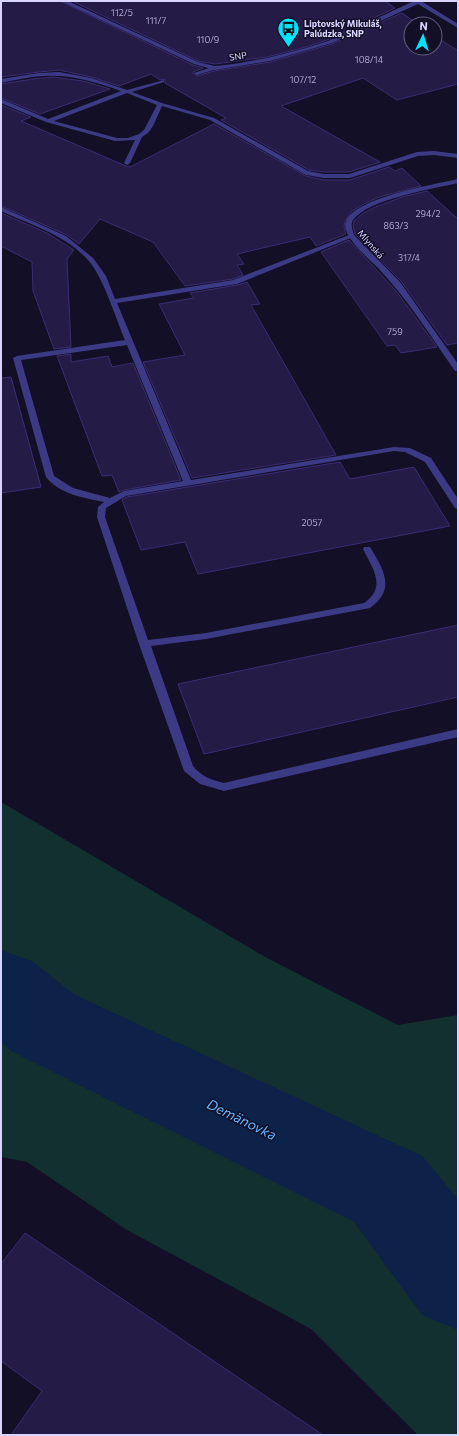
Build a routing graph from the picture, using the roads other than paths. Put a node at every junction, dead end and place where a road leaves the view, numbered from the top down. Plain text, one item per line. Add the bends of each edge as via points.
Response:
1 (64, 1) edge
2 (418, 1) edge
3 (458, 26) edge
4 (215, 68) junction
5 (197, 73) dead end
6 (1, 81) edge
7 (162, 81) dead end
8 (125, 92) junction
9 (1, 101) edge
10 (160, 104) junction
11 (48, 120) junction
12 (139, 138) junction
13 (458, 156) edge
14 (127, 163) dead end
15 (458, 181) edge
16 (1, 209) edge
17 (350, 236) junction
18 (113, 302) junction
19 (130, 342) junction
20 (458, 369) edge
21 (188, 483) junction
22 (110, 501) junction
23 (458, 506) edge
24 (367, 549) dead end
25 (144, 644) junction
26 (458, 733) edge

1 - 4 street, SNP via 196,63
2 - 3 street
2 - 4 street, SNP via 330,42 268,60
4 - 5 street
6 - 8 street via 44,74 75,76
7 - 8 street
8 - 10 street
8 - 11 street
9 - 11 street
10 - 12 street via 145,134
10 - 13 street via 212,119 306,173 350,176 417,154
11 - 12 street via 117,140
12 - 14 street
15 - 17 street, Mlynská via 367,206 350,220
16 - 18 street via 77,246 91,259 102,276
17 - 18 street via 234,282
17 - 20 street, Mlynská via 397,284
18 - 19 street
19 - 21 street
19 - 22 street via 17,358 50,477 58,485 76,493
21 - 22 street via 124,494
21 - 23 street via 394,449 407,450 428,460
22 - 25 street via 102,507 101,517
24 - 25 street via 383,585 376,601 367,606 206,636
25 - 26 street via 188,768 196,777 208,784 224,787

